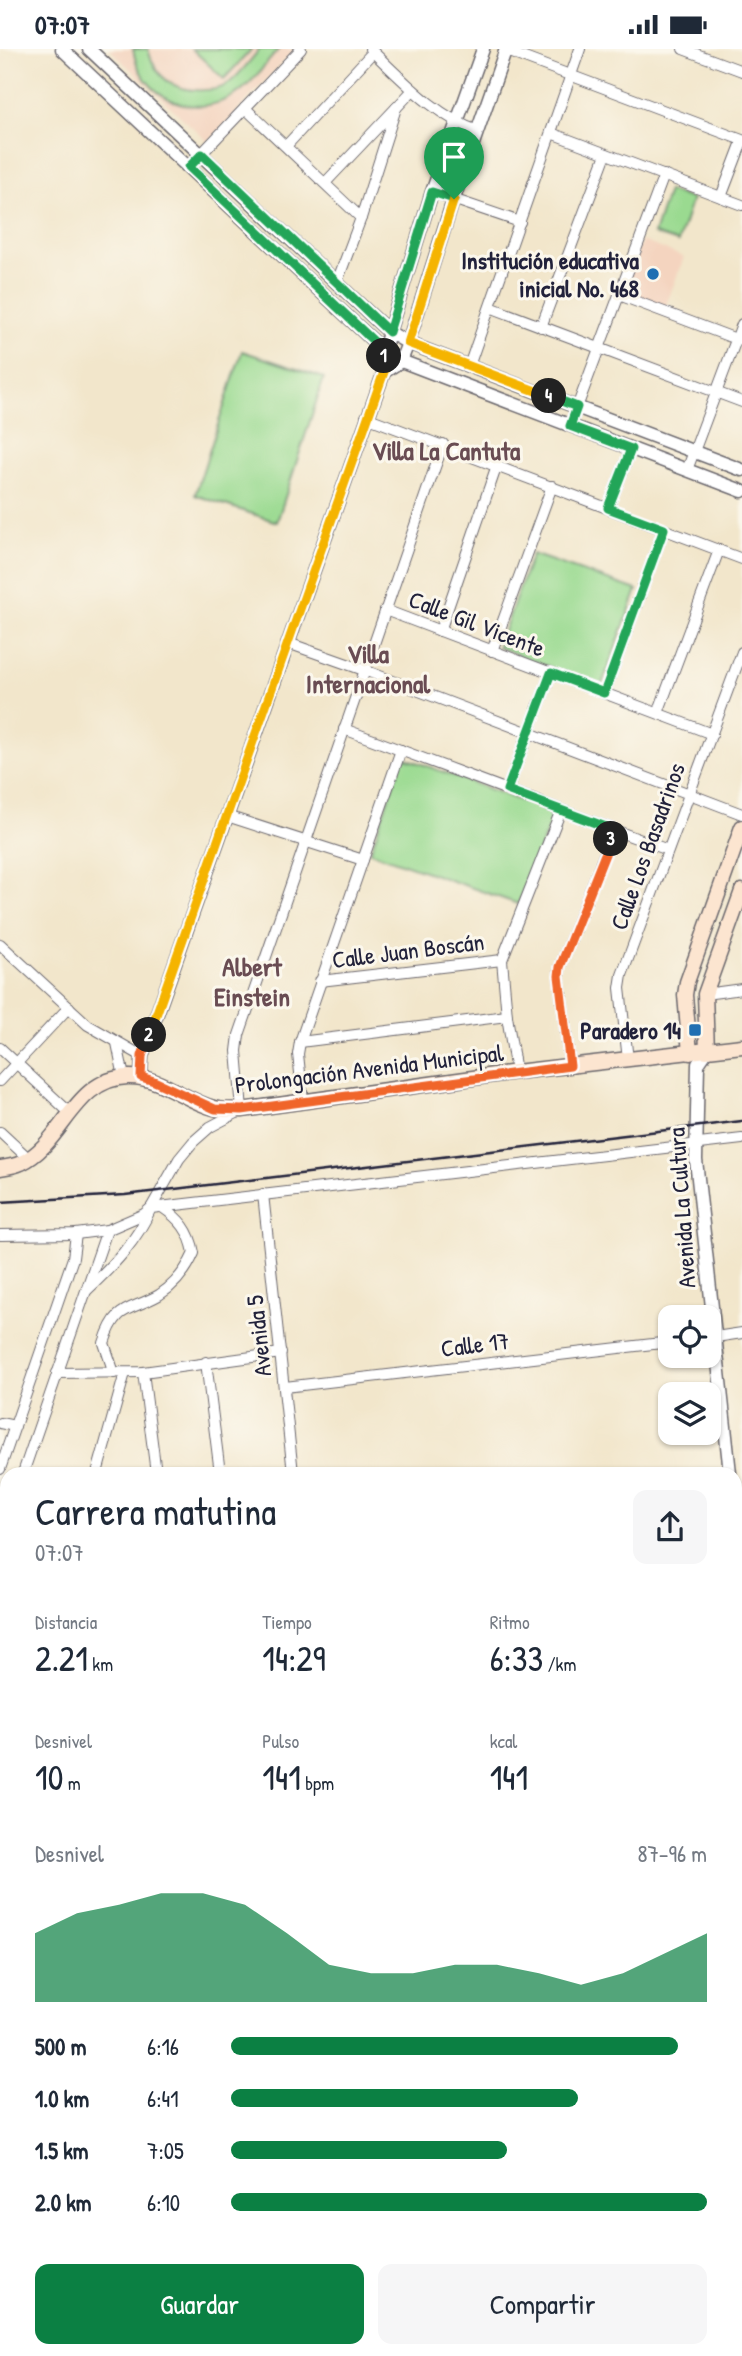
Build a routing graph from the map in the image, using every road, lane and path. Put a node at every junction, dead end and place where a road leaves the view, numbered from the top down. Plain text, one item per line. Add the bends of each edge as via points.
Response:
1 (62, 49) edge
2 (89, 49) edge
3 (300, 49) edge
4 (483, 49) edge
5 (580, 49) edge
6 (683, 49) edge
7 (506, 50) edge
8 (372, 51) edge
9 (700, 52) edge
10 (742, 71) edge
11 (571, 75) junction
12 (413, 90) junction
13 (245, 108) junction
14 (396, 108) junction
15 (457, 124) junction
16 (478, 131) junction
17 (551, 133) junction
18 (742, 141) edge
19 (286, 146) junction
20 (202, 154) junction
21 (606, 154) junction
22 (189, 167) junction
23 (664, 176) junction
24 (325, 184) junction
25 (432, 192) junction
26 (721, 197) junction
27 (454, 199) junction
28 (742, 205) edge
29 (361, 218) junction
30 (520, 222) junction
31 (337, 282) junction
32 (619, 295) junction
33 (490, 307) junction
34 (742, 324) edge
35 (541, 327) junction
36 (389, 332) junction
37 (736, 339) junction
38 (408, 343) junction
39 (599, 348) junction
40 (384, 351) junction
41 (401, 362) junction
42 (469, 366) junction
43 (384, 372) junction
44 (716, 393) junction
45 (742, 402) edge
46 (577, 407) junction
47 (366, 417) junction
48 (570, 426) junction
49 (443, 444) junction
50 (631, 449) junction
51 (694, 451) junction
52 (497, 465) junction
53 (687, 470) junction
54 (742, 470) edge
55 (552, 486) junction
56 (742, 491) edge
57 (608, 508) junction
58 (664, 529) junction
59 (719, 550) junction
60 (742, 559) edge
61 (385, 610) junction
62 (440, 631) junction
63 (288, 643) junction
64 (492, 651) junction
65 (742, 652) edge
66 (364, 670) junction
67 (551, 673) junction
68 (604, 693) junction
69 (658, 713) junction
70 (344, 729) junction
71 (528, 732) junction
72 (712, 734) junction
73 (401, 750) junction
74 (507, 790) junction
75 (689, 794) junction
76 (561, 810) junction
77 (742, 814) edge
78 (227, 816) junction
79 (742, 827) edge
80 (614, 830) junction
81 (306, 840) junction
82 (668, 850) junction
83 (362, 860) junction
84 (742, 891) edge
85 (0, 944) edge
86 (502, 960) junction
87 (320, 981) junction
88 (742, 989) edge
89 (705, 994) junction
90 (69, 1007) junction
91 (507, 1016) junction
92 (300, 1042) junction
93 (117, 1043) junction
94 (742, 1046) edge
95 (0, 1048) edge
96 (707, 1051) junction
97 (142, 1056) junction
98 (694, 1059) junction
99 (628, 1060) junction
100 (16, 1063) junction
101 (570, 1066) junction
102 (516, 1072) junction
103 (124, 1077) junction
104 (141, 1077) junction
105 (0, 1081) edge
106 (303, 1101) junction
107 (242, 1110) junction
108 (69, 1112) junction
109 (0, 1132) edge
110 (742, 1139) edge
111 (695, 1144) junction
112 (28, 1159) junction
113 (0, 1168) edge
114 (263, 1194) junction
115 (157, 1208) junction
116 (107, 1230) junction
117 (76, 1234) junction
118 (0, 1235) edge
119 (87, 1290) junction
120 (708, 1305) edge
121 (742, 1333) edge
122 (721, 1336) edge
123 (658, 1343) edge
124 (281, 1353) junction
125 (206, 1362) junction
126 (715, 1368) edge
127 (143, 1372) junction
128 (57, 1373) junction
129 (114, 1373) junction
130 (125, 1373) junction
131 (285, 1387) junction
132 (0, 1423) edge
133 (15, 1426) junction
134 (1, 1467) edge
135 (25, 1467) edge
136 (99, 1467) edge
137 (155, 1467) edge
138 (219, 1467) edge
139 (292, 1467) edge
140 (729, 1467) edge

1 - 22 street
2 - 20 street
3 - 13 street
4 - 15 street
5 - 11 street
6 - 9 street
7 - 11 street
7 - 16 street
8 - 12 street
8 - 19 street
9 - 10 street
11 - 17 street
11 - 18 street
12 - 14 street
12 - 15 street
13 - 19 street
13 - 20 street
14 - 24 street
14 - 29 street
15 - 16 street
15 - 25 street
16 - 27 street
17 - 21 street
17 - 30 street
18 - 26 street
19 - 24 street
20 - 22 street
20 - 31 street
21 - 23 street
21 - 35 street
22 - 40 street
23 - 26 street
23 - 32 street
24 - 29 street
25 - 27 street
25 - 36 street
26 - 28 street
27 - 30 street
27 - 38 street
29 - 31 street
30 - 33 street
31 - 36 street
32 - 37 street
32 - 39 street
33 - 35 street
33 - 42 street
34 - 37 street
35 - 39 street
36 - 38 street
36 - 40 street
37 - 44 street
38 - 41 street
38 - 42 street
39 - 44 street
39 - 46 street
40 - 41 street
40 - 43 street
41 - 43 street
41 - 48 street
42 - 46 street
43 - 47 street
44 - 45 street
44 - 51 street
46 - 48 street
46 - 51 street
47 - 49 street
47 - 63 street
48 - 50 street
49 - 52 street
49 - 61 street
50 - 53 street
50 - 57 street
51 - 53 street
51 - 54 street
52 - 55 street
52 - 62 street
53 - 56 street
55 - 57 street
55 - 64 street
57 - 58 street
58 - 59 street
58 - 68 street
59 - 60 street
59 - 69 street
61 - 62 street, Calle Gil Vicente
61 - 66 street
62 - 64 street, Calle Gil Vicente
63 - 66 street
63 - 78 street
64 - 67 street, Calle Gil Vicente
65 - 72 street, Calle Los Basadrinos
66 - 70 street
66 - 71 street
67 - 68 street, Calle Gil Vicente
67 - 71 street
68 - 69 street, Calle Gil Vicente
69 - 72 street, Calle Gil Vicente
70 - 73 street
70 - 81 street
71 - 74 street
71 - 75 street
72 - 75 street, Calle Los Basadrinos
73 - 74 street
73 - 83 street
74 - 76 street
75 - 77 street
75 - 82 street, Calle Los Basadrinos
76 - 80 street
76 - 86 street
78 - 81 street
78 - 97 street
79 - 98 main road, Avenida La Cultura via 687,982
80 - 82 street
80 - 101 street via 560,967
81 - 83 street
81 - 107 street via 239,1035
82 - 99 street, Calle Los Basadrinos via 622,975
83 - 87 street
84 - 89 main road
85 - 90 street
86 - 87 street, Calle Juan Boscán
86 - 91 street
87 - 92 street
88 - 89 street
89 - 96 main road
90 - 93 street
90 - 100 street
91 - 92 street
91 - 102 street
92 - 106 street
93 - 97 street
93 - 103 street
94 - 96 main road, Prolongación Avenida Municipal
95 - 100 street
96 - 98 main road, Prolongación Avenida Municipal
97 - 104 street
98 - 99 main road, Prolongación Avenida Municipal
98 - 111 street, Avenida La Cultura
99 - 101 main road, Prolongación Avenida Municipal
100 - 105 street
100 - 108 street
101 - 102 main road, Prolongación Avenida Municipal
102 - 106 main road, Prolongación Avenida Municipal
103 - 104 main road, Prolongación Avenida Municipal
103 - 108 main road, Prolongación Avenida Municipal via 99,1085
104 - 107 main road, Prolongación Avenida Municipal via 215,1109
106 - 107 main road, Prolongación Avenida Municipal
107 - 115 street via 193,1142 179,1159
108 - 112 main road, Prolongación Avenida Municipal
109 - 112 street
110 - 111 street
111 - 114 street
111 - 120 street, Avenida La Cultura
112 - 113 main road, Prolongación Avenida Municipal
114 - 115 street
114 - 124 street, Avenida 5
115 - 116 street
115 - 119 street via 120,1258
115 - 129 street via 182,1223 194,1253 184,1273 168,1288 114,1320 104,1343
116 - 117 street
116 - 119 street
117 - 118 street
117 - 133 street via 73,1258
119 - 128 street
121 - 122 street
123 - 131 street, Calle 17
124 - 125 street
124 - 131 street, Avenida 5
125 - 127 street
125 - 138 street
126 - 140 street, Avenida La Cultura
127 - 130 street
127 - 137 street
128 - 129 street
128 - 135 street
129 - 130 street
130 - 136 street
131 - 139 street, Avenida 5
132 - 133 street
133 - 134 street

